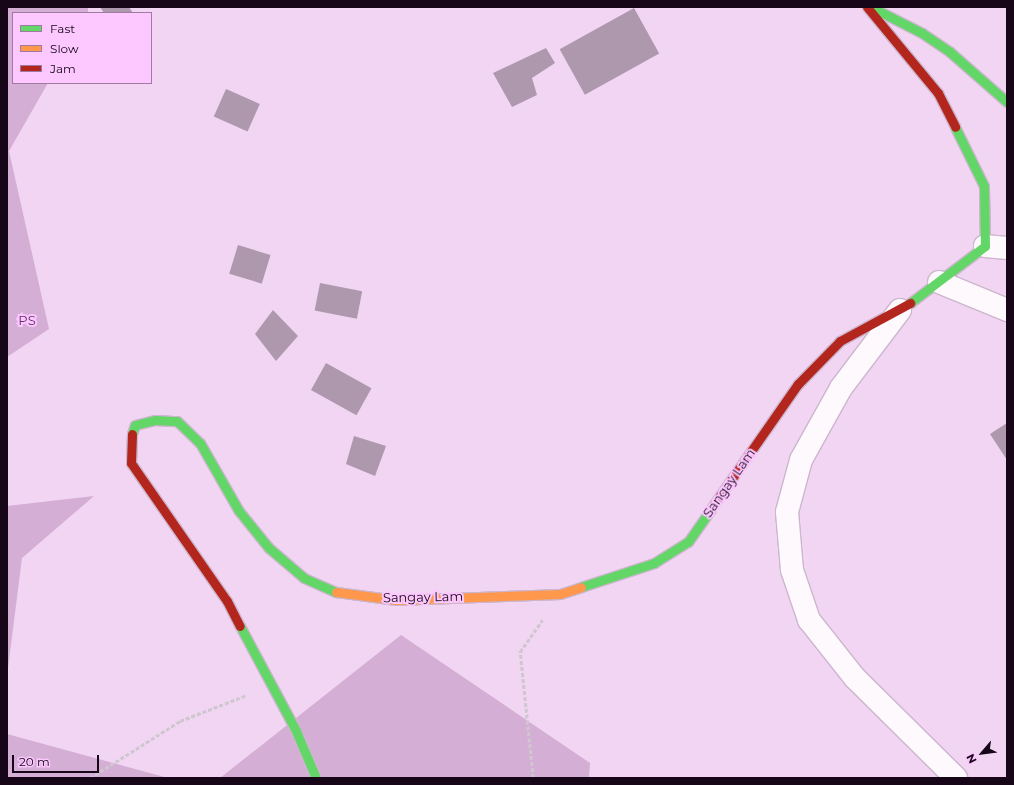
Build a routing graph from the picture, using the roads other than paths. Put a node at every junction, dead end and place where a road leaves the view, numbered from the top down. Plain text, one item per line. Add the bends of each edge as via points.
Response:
1 (867, 7) edge
2 (870, 7) edge
3 (1007, 102) edge
4 (985, 246) junction
5 (1007, 248) edge
6 (940, 282) junction
7 (900, 310) junction
8 (1007, 310) edge
9 (316, 778) edge
10 (956, 778) edge

1 - 4 street via 938,93 964,144 984,186
2 - 3 street via 922,33 950,52
4 - 5 street
4 - 6 street, Sangay Lam
6 - 7 street, Sangay Lam
6 - 8 street
7 - 9 street, Sangay Lam via 840,342 798,384 688,542 654,563 560,594 396,600 343,595 304,578 269,548 239,511 200,443 177,421 155,420 135,425 130,442 131,464 228,601 296,731
7 - 10 street via 841,388 801,460 787,512 792,570 809,620 854,678

